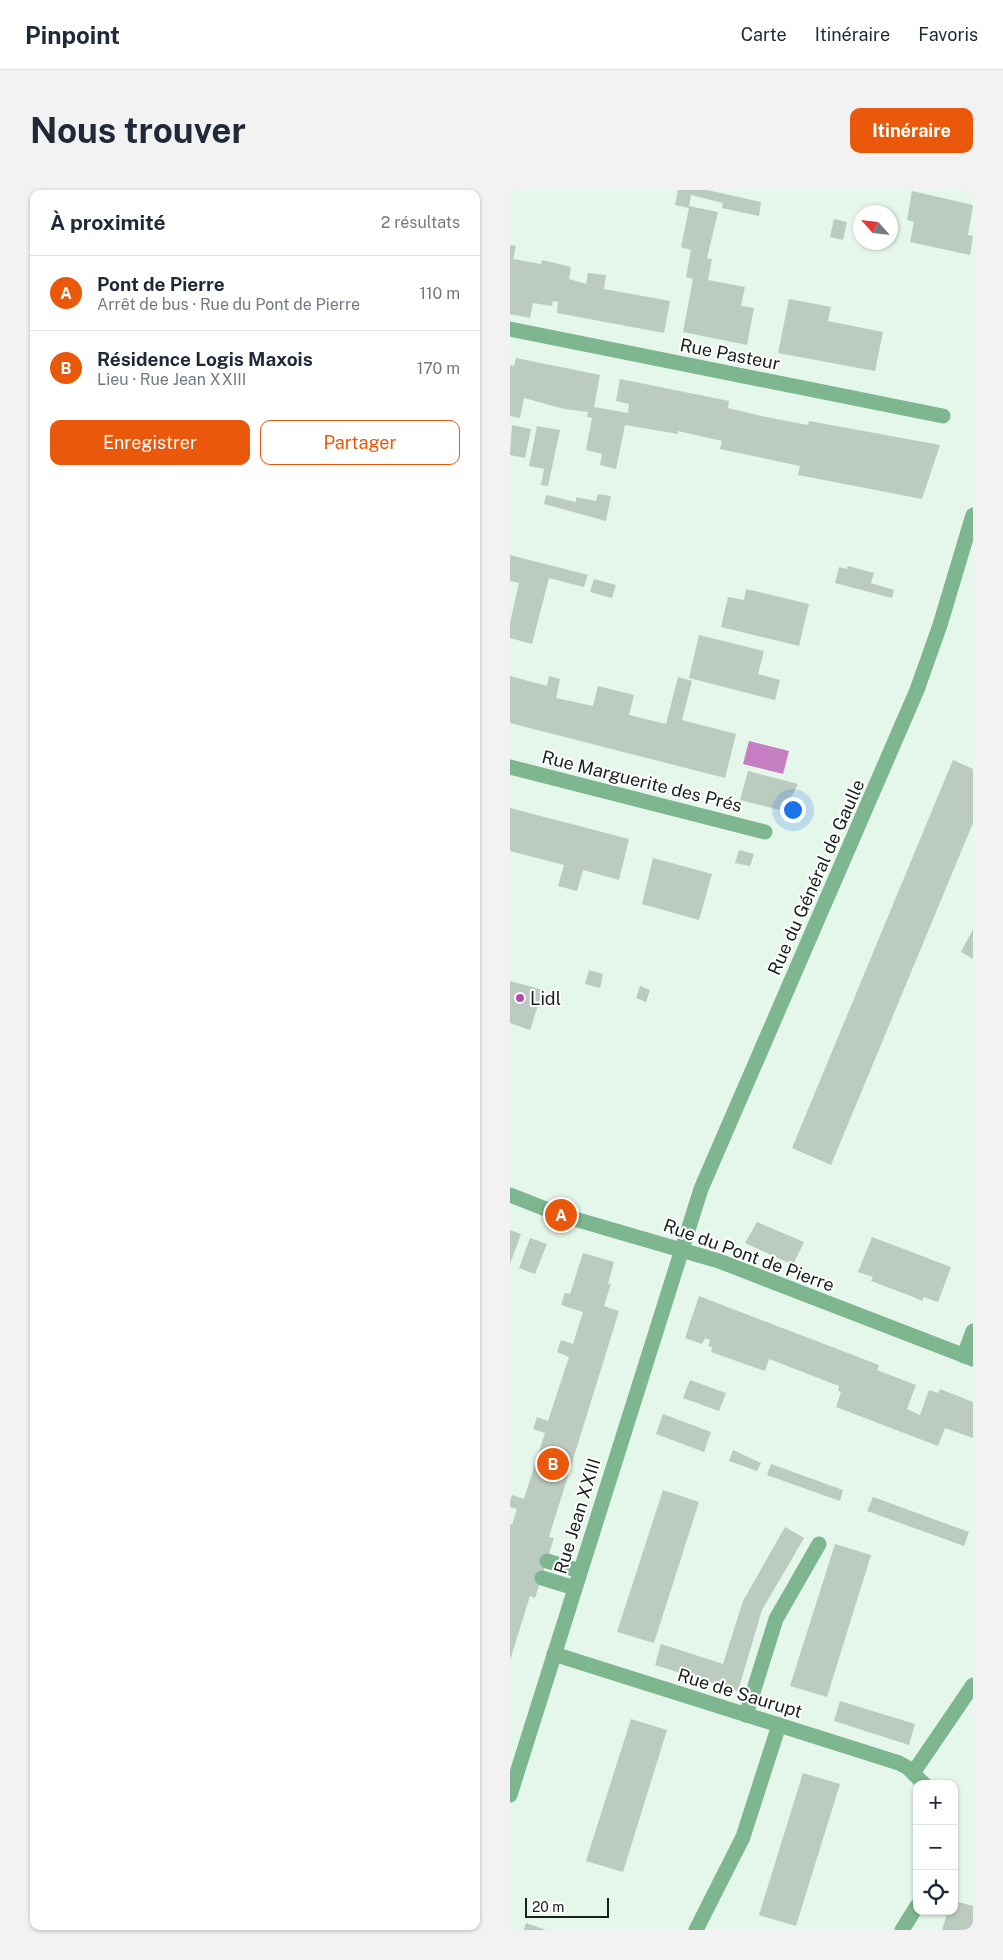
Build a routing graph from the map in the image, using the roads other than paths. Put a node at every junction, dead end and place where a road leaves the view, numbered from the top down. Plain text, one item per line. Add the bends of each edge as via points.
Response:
1 (510, 329) edge
2 (943, 416) dead end
3 (973, 515) edge
4 (510, 767) edge
5 (765, 832) dead end
6 (510, 1195) edge
7 (681, 1249) junction
8 (973, 1331) edge
9 (968, 1357) edge
10 (819, 1544) dead end
11 (547, 1561) tunnel mouth
12 (580, 1571) junction
13 (542, 1578) tunnel mouth
14 (575, 1588) junction
15 (554, 1654) junction
16 (973, 1685) edge
17 (746, 1715) junction
18 (779, 1725) junction
19 (913, 1773) junction
20 (920, 1780) edge
21 (510, 1795) edge
22 (913, 1912) edge
23 (696, 1930) edge
24 (902, 1930) edge

1 - 2 street, Rue Pasteur
3 - 7 street, Rue du Général de Gaulle via 917,690 701,1189
4 - 5 street, Rue Marguerite des Prés
6 - 7 street, Rue du Pont de Pierre via 561,1215
7 - 9 street, Rue du Pont de Pierre
7 - 12 street, Rue Jean XXIII
8 - 9 street
10 - 17 street via 776,1619
11 - 12 street
12 - 14 street, Rue Jean XXIII
13 - 14 street
14 - 15 street, Rue Jean XXIII
15 - 17 street, Rue de Saurupt
15 - 21 street, Rue Jean XXIII
16 - 19 street
17 - 18 street, Rue de Saurupt
18 - 19 street, Rue de Saurupt via 900,1764
18 - 23 street via 743,1838
19 - 20 street, Rue de Saurupt
22 - 24 street

